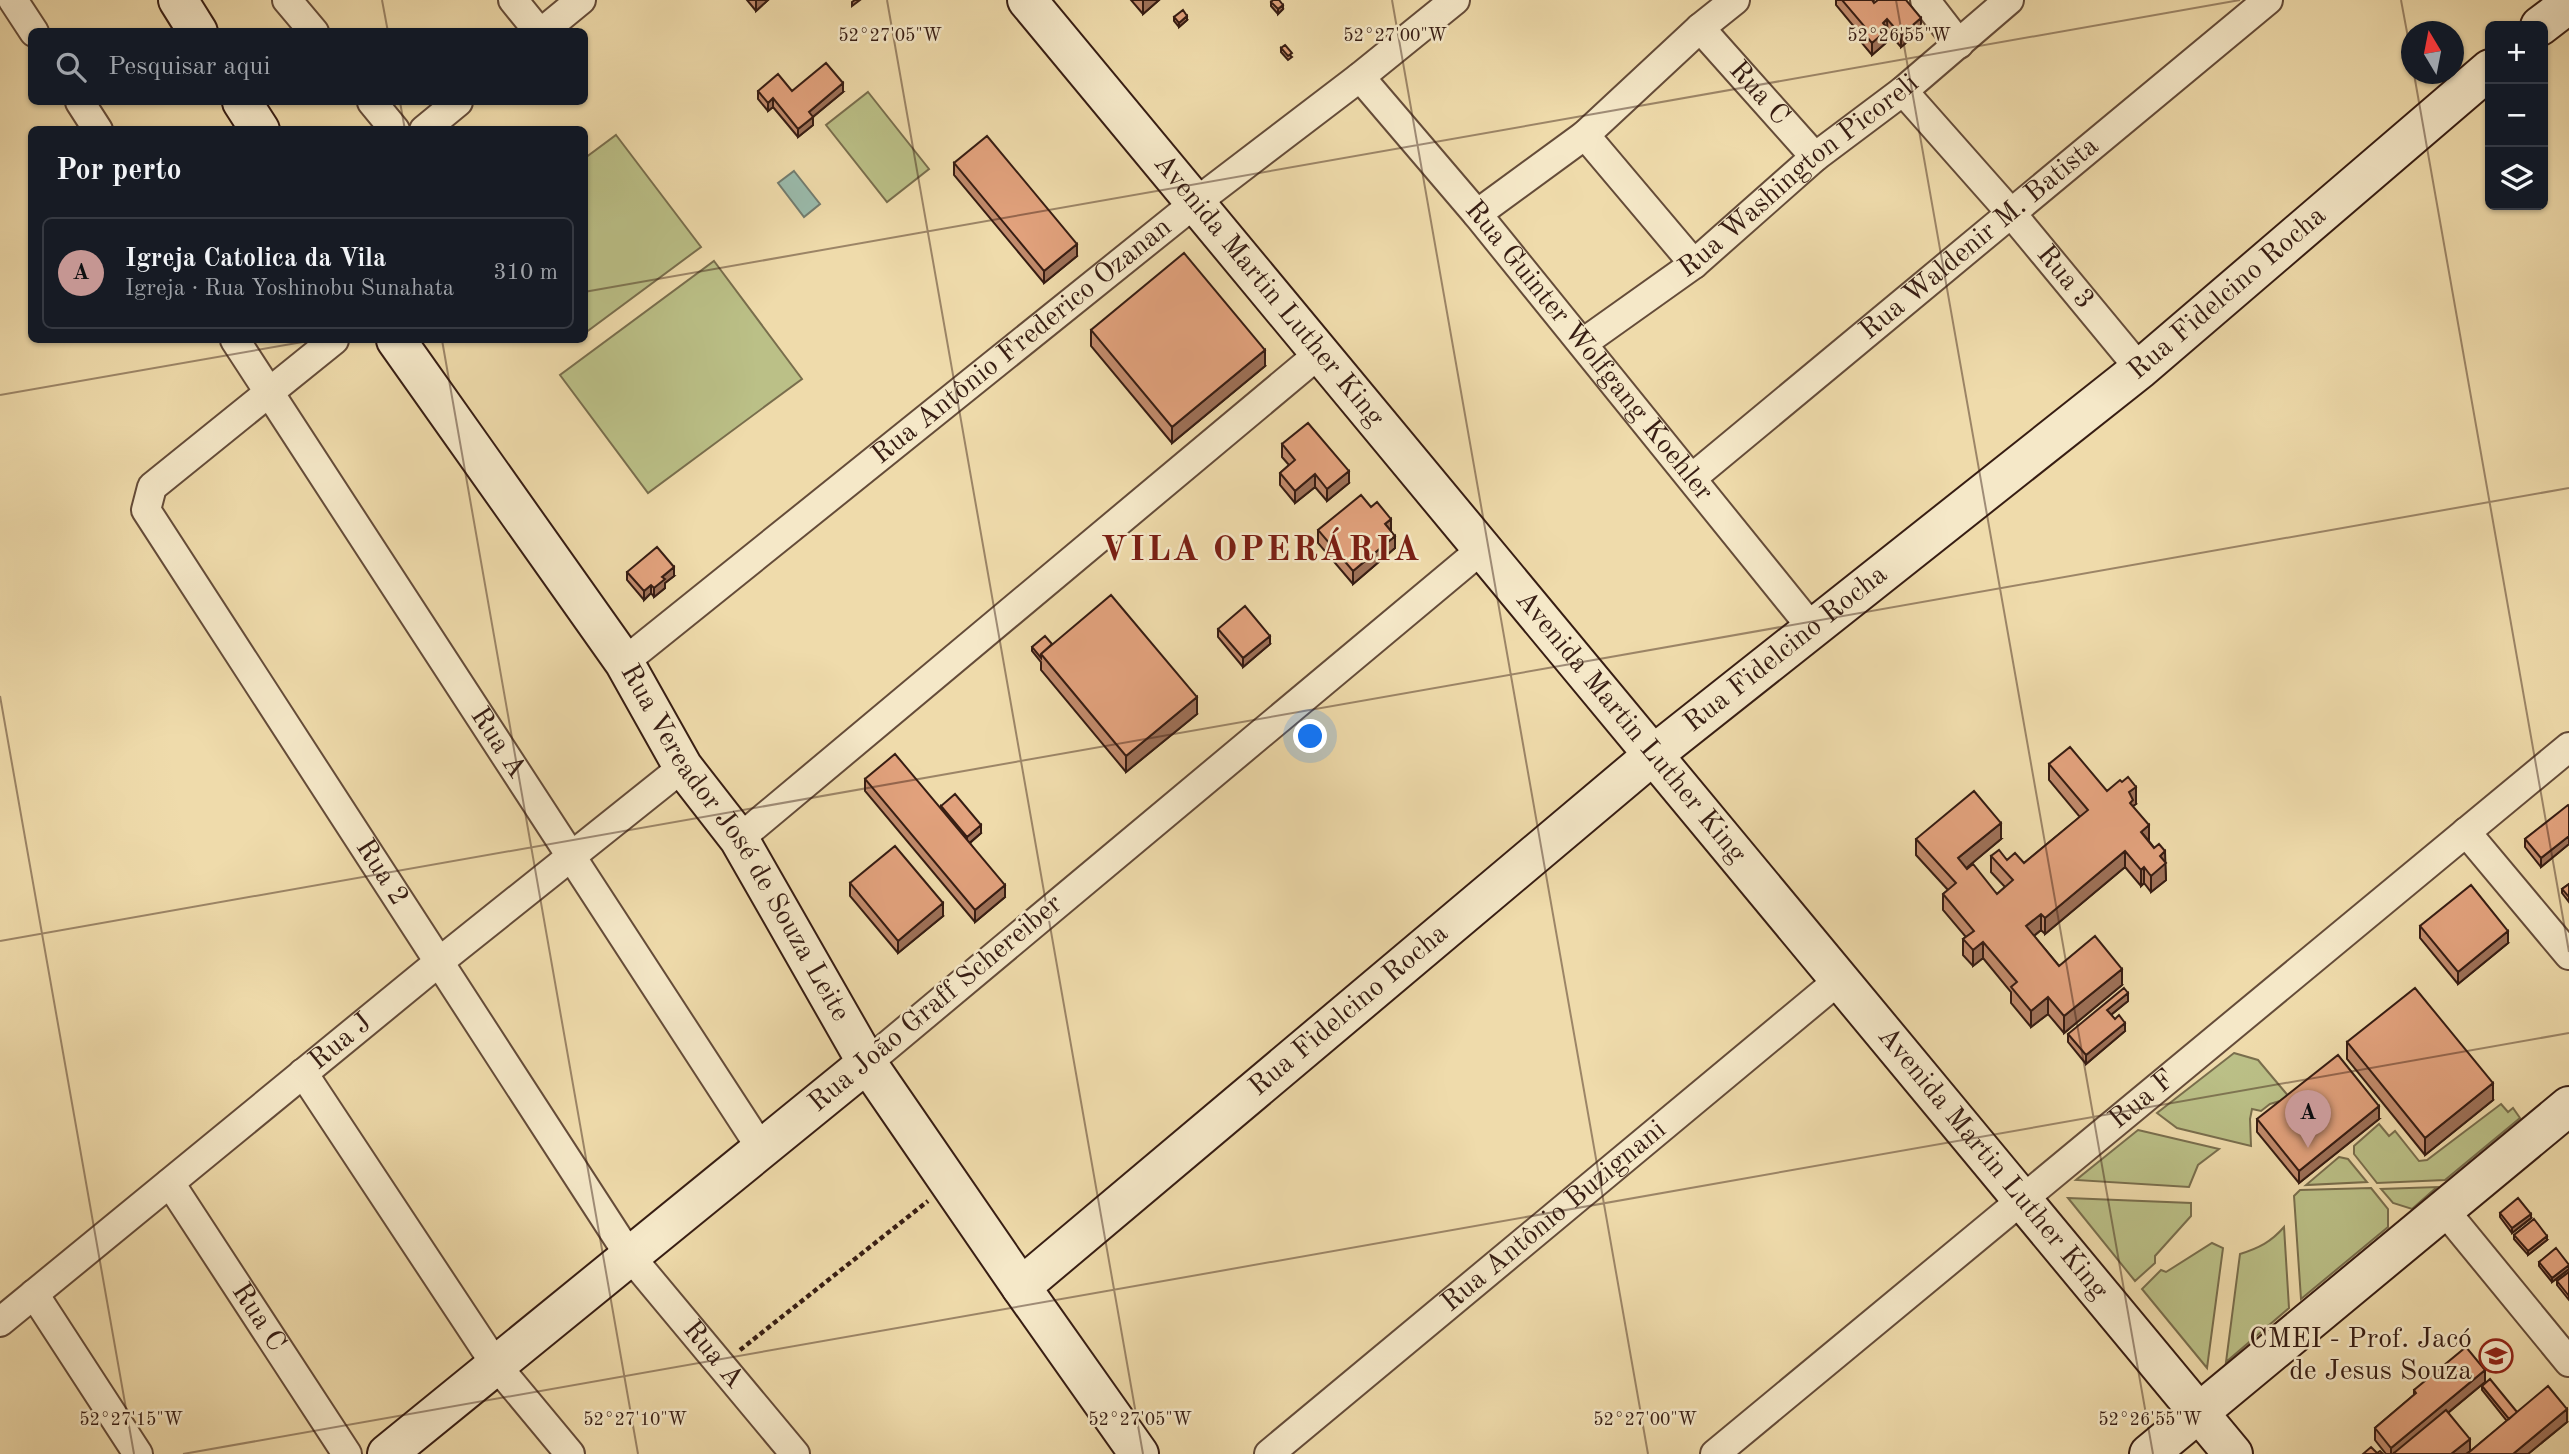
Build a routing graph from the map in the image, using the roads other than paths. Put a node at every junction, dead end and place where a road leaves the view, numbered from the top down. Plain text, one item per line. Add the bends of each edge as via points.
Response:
1 (13, 0) edge
2 (178, 0) edge
3 (287, 0) edge
4 (513, 0) edge
5 (580, 0) edge
6 (1027, 0) edge
7 (1455, 0) edge
8 (1735, 0) edge
9 (1925, 0) edge
10 (2009, 0) edge
11 (2268, 0) edge
12 (31, 28) edge
13 (196, 28) edge
14 (311, 28) edge
15 (538, 28) edge
16 (546, 28) edge
17 (1700, 28) junction
18 (1959, 44) junction
19 (2485, 73) edge
20 (1360, 77) junction
21 (1903, 91) junction
22 (81, 105) edge
23 (244, 105) edge
24 (374, 105) edge
25 (454, 105) edge
26 (95, 126) edge
27 (257, 126) edge
28 (392, 126) edge
29 (429, 126) edge
30 (1585, 135) junction
31 (1815, 157) junction
32 (1195, 203) junction
33 (2011, 213) junction
34 (1477, 214) junction
35 (1693, 264) junction
36 (238, 343) edge
37 (330, 343) edge
38 (398, 343) edge
39 (1583, 343) junction
40 (1320, 354) junction
41 (2140, 369) junction
42 (270, 392) junction
43 (1692, 478) junction
44 (1482, 549) junction
45 (1812, 628) junction
46 (624, 662) junction
47 (2569, 747) edge
48 (1653, 755) junction
49 (683, 767) junction
50 (2466, 832) junction
51 (738, 839) junction
52 (573, 855) junction
53 (2569, 955) edge
54 (439, 962) junction
55 (1839, 980) junction
56 (867, 1063) junction
57 (303, 1073) junction
58 (2569, 1106) edge
59 (761, 1148) junction
60 (170, 1183) junction
61 (2021, 1199) junction
62 (2445, 1211) junction
63 (629, 1255) junction
64 (1021, 1287) junction
65 (34, 1294) junction
66 (0, 1322) edge
67 (2567, 1358) edge
68 (496, 1365) junction
69 (2199, 1412) junction
70 (138, 1454) edge
71 (346, 1454) edge
72 (387, 1454) edge
73 (570, 1454) edge
74 (795, 1454) edge
75 (1139, 1454) edge
76 (1269, 1454) edge
77 (1715, 1454) edge
78 (2148, 1454) edge
79 (2233, 1454) edge

1 - 12 street
2 - 13 street
3 - 14 street
4 - 15 street
5 - 16 street
6 - 32 street, Avenida Martin Luther King
7 - 20 street, Rua Antônio Frederico Ozanan
8 - 17 street
9 - 18 street
10 - 18 street, Rua Washington Picoreli
11 - 33 street, Rua Waldenir M. Batista
17 - 30 street
17 - 31 street, Rua C
18 - 21 street, Rua Washington Picoreli
19 - 41 street, Rua Fidelcino Rocha
20 - 32 street, Rua Antônio Frederico Ozanan
20 - 34 street, Rua Guinter Wolfgang Koehler
21 - 31 street, Rua Washington Picoreli
21 - 33 street, Rua 3
22 - 26 street
23 - 27 street
24 - 28 street
25 - 29 street
30 - 34 street
30 - 35 street
31 - 35 street, Rua Washington Picoreli
32 - 40 street, Avenida Martin Luther King
32 - 46 street, Rua Antônio Frederico Ozanan
33 - 41 street, Rua 3
33 - 43 street, Rua Waldenir M. Batista
34 - 39 street, Rua Guinter Wolfgang Koehler
35 - 39 street, Rua Washington Picoreli
36 - 42 street, Rua A
37 - 42 street
38 - 46 street, Rua Vereador José de Souza Leite
39 - 43 street, Rua Guinter Wolfgang Koehler
40 - 44 street, Avenida Martin Luther King
40 - 51 street
41 - 45 street, Rua Fidelcino Rocha
42 - 52 street, Rua A
42 - 54 street, Rua 2 via 152,487 146,510
43 - 45 street, Rua Guinter Wolfgang Koehler
44 - 48 street, Avenida Martin Luther King
44 - 56 street, Rua João Graff Schereiber
45 - 48 street, Rua Fidelcino Rocha
46 - 49 street, Rua Vereador José de Souza Leite
47 - 50 street, Rua F
48 - 55 street, Avenida Martin Luther King
48 - 64 street, Rua Fidelcino Rocha
49 - 51 street, Rua Vereador José de Souza Leite
49 - 52 street, Rua J
50 - 53 street
50 - 61 street, Rua F
51 - 56 street, Rua Vereador José de Souza Leite
52 - 54 street, Rua J
52 - 59 street, Rua A
54 - 57 street, Rua J
54 - 63 street, Rua 2
55 - 61 street, Avenida Martin Luther King
55 - 76 street, Rua Antônio Buzignani
56 - 59 street, Rua João Graff Schereiber
56 - 64 street, Rua Vereador José de Souza Leite
57 - 60 street, Rua J
57 - 68 street
58 - 62 street
59 - 63 street, Rua João Graff Schereiber
60 - 65 street, Rua J
60 - 71 street, Rua C
61 - 69 street, Avenida Martin Luther King
61 - 77 street, Rua F
62 - 67 street
62 - 69 street
63 - 68 street, Rua João Graff Schereiber
63 - 74 street, Rua A
64 - 75 street, Rua Vereador José de Souza Leite
65 - 66 street, Rua J
65 - 70 street
68 - 72 street, Rua João Graff Schereiber
68 - 73 street
69 - 78 street
69 - 79 street, Avenida Martin Luther King

